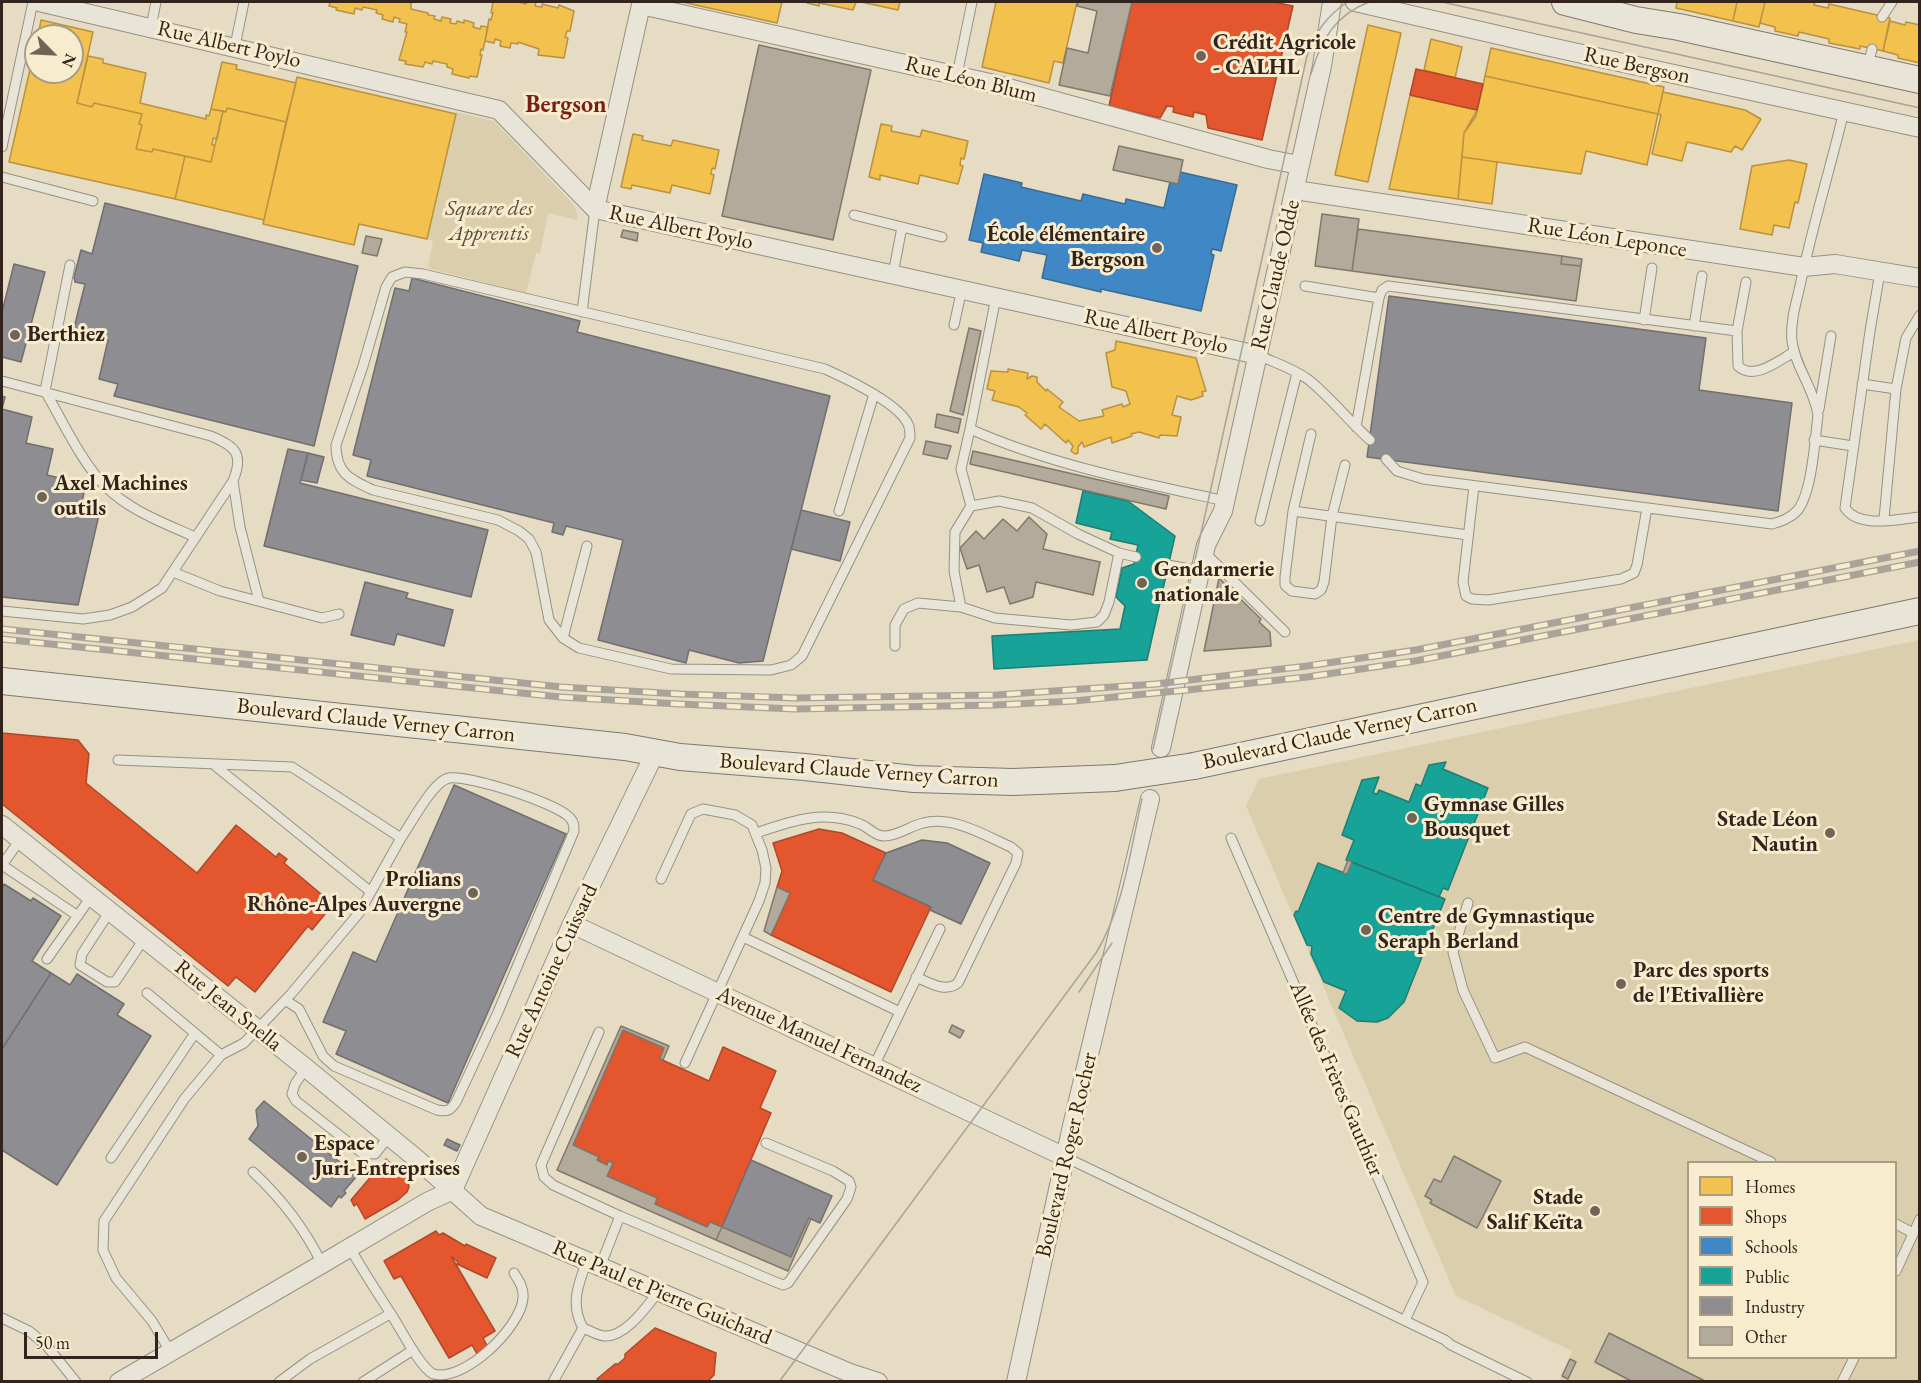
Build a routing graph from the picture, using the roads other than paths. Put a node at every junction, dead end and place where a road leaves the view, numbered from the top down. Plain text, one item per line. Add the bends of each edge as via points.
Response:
1 (33, 2) edge
2 (39, 2) edge
3 (156, 2) edge
4 (244, 2) edge
5 (972, 2) edge
6 (1332, 2) edge
7 (1355, 2) edge
8 (1565, 2) edge
9 (1892, 2) edge
10 (1882, 16) dead end
11 (151, 27) junction
12 (235, 46) junction
13 (957, 75) junction
14 (1920, 80) edge
15 (1844, 111) junction
16 (1920, 128) edge
17 (2, 147) edge
18 (1299, 165) junction
19 (2, 177) edge
20 (1295, 190) junction
21 (93, 201) dead end
22 (595, 209) junction
23 (854, 215) dead end
24 (902, 227) junction
25 (942, 237) dead end
26 (70, 265) dead end
27 (1804, 267) junction
28 (1652, 268) dead end
29 (1880, 272) junction
30 (893, 274) junction
31 (1701, 276) dead end
32 (1920, 278) edge
33 (1746, 282) dead end
34 (1305, 286) dead end
35 (962, 289) junction
36 (996, 297) junction
37 (1379, 298) junction
38 (582, 312) junction
39 (1920, 315) edge
40 (1644, 320) junction
41 (954, 325) dead end
42 (1694, 326) junction
43 (1737, 332) junction
44 (1831, 336) dead end
45 (1794, 352) junction
46 (1258, 355) junction
47 (1297, 373) junction
48 (2, 381) edge
49 (1862, 384) junction
50 (1896, 389) junction
51 (45, 392) junction
52 (874, 394) junction
53 (1818, 415) junction
54 (1356, 427) junction
55 (970, 429) junction
56 (1311, 434) dead end
57 (1370, 440) dead end
58 (1814, 440) junction
59 (1853, 446) junction
60 (1386, 459) dead end
61 (1345, 465) dead end
62 (233, 481) junction
63 (1474, 486) junction
64 (1225, 501) junction
65 (971, 506) junction
66 (1647, 508) junction
67 (839, 511) dead end
68 (1293, 511) junction
69 (1332, 516) junction
70 (1920, 517) edge
71 (1884, 519) junction
72 (1260, 520) dead end
73 (1468, 535) junction
74 (195, 537) junction
75 (587, 546) dead end
76 (1205, 549) junction
77 (1119, 553) junction
78 (1136, 557) dead end
79 (1168, 565) dead end
80 (1200, 571) junction
81 (173, 572) junction
82 (259, 601) junction
83 (961, 607) junction
84 (2, 611) edge
85 (1920, 611) edge
86 (339, 614) dead end
87 (1285, 632) dead end
88 (563, 638) junction
89 (895, 646) dead end
90 (2, 681) edge
91 (1161, 748) dead end
92 (655, 753) junction
93 (118, 760) dead end
94 (213, 764) junction
95 (1150, 799) dead end
96 (2, 825) edge
97 (756, 833) junction
98 (402, 838) junction
99 (1231, 838) dead end
100 (20, 840) junction
101 (2, 865) edge
102 (661, 879) dead end
103 (371, 892) junction
104 (92, 897) junction
105 (1468, 903) dead end
106 (110, 911) junction
107 (78, 916) junction
108 (572, 924) junction
109 (940, 929) dead end
110 (743, 937) junction
111 (144, 939) junction
112 (47, 959) dead end
113 (916, 977) junction
114 (717, 992) junction
115 (147, 993) dead end
116 (285, 1000) junction
117 (900, 1012) junction
118 (257, 1029) junction
119 (599, 1032) dead end
120 (195, 1033) junction
121 (221, 1055) junction
122 (685, 1063) dead end
123 (874, 1066) junction
124 (306, 1068) junction
125 (389, 1136) junction
126 (766, 1143) dead end
127 (1065, 1157) junction
128 (111, 1158) dead end
129 (1769, 1161) edge
130 (253, 1172) dead end
131 (453, 1190) junction
132 (620, 1216) junction
133 (1920, 1219) edge
134 (1897, 1225) edge
135 (1913, 1233) junction
136 (350, 1248) junction
137 (322, 1264) junction
138 (594, 1264) junction
139 (1897, 1269) edge
140 (514, 1273) dead end
141 (659, 1292) junction
142 (390, 1314) junction
143 (2, 1318) edge
144 (1405, 1320) junction
145 (583, 1328) junction
146 (412, 1350) junction
147 (170, 1351) junction
148 (1854, 1359) edge
149 (76, 1382) edge
150 (118, 1382) edge
151 (279, 1382) edge
152 (363, 1382) edge
153 (553, 1382) edge
154 (878, 1382) edge
155 (1016, 1382) edge
156 (1527, 1382) edge
157 (1842, 1382) edge

1 - 17 lane
2 - 11 street, Rue Albert Poylo
3 - 11 lane
4 - 12 lane
5 - 13 lane
6 - 18 street, Rue Claude Odde
7 - 15 street, Rue Bergson
8 - 14 main road, Rue Bergson via 1636,20 1870,59
9 - 10 lane
11 - 12 street, Rue Albert Poylo
12 - 22 street, Rue Albert Poylo via 499,110
13 - 18 street, Rue Léon Blum
13 - 22 street, Rue Léon Blum via 641,5
15 - 16 street, Rue Bergson
15 - 27 lane
18 - 20 street, Rue Claude Odde
19 - 21 lane
20 - 27 street, Rue Léon Leponce
20 - 46 street, Rue Claude Odde
22 - 30 street, Rue Albert Poylo
22 - 38 lane
23 - 24 lane
24 - 25 lane
24 - 30 lane
26 - 51 lane
27 - 29 street, Rue Léon Leponce via 1835,264
27 - 45 lane via 1793,320
28 - 40 lane
29 - 32 street, Rue Léon Leponce
29 - 49 lane
30 - 35 street, Rue Albert Poylo
31 - 42 lane
33 - 43 lane
34 - 37 lane
35 - 36 street, Rue Albert Poylo
35 - 41 lane
36 - 46 street, Rue Albert Poylo
36 - 55 lane
37 - 40 lane via 1388,286
37 - 54 lane
38 - 52 lane via 825,369
38 - 88 lane via 423,274 392,277 336,445 343,474 357,483 498,520 529,539 536,552 549,620
39 - 50 lane via 1906,338
40 - 42 lane
42 - 43 lane
43 - 45 lane via 1738,366 1743,371 1756,372
44 - 53 lane
45 - 53 lane
46 - 47 lane
46 - 64 street, Rue Claude Odde
47 - 54 lane via 1326,395
47 - 72 lane
48 - 51 lane
49 - 50 lane
49 - 59 lane
50 - 71 lane
51 - 62 lane via 224,442 234,450 239,465
51 - 74 lane via 105,486 142,514
52 - 67 lane
52 - 88 lane via 899,412 909,425 910,438 802,656 791,665 771,670 671,669 579,648
53 - 58 lane
54 - 57 lane
55 - 64 lane via 1060,463
55 - 65 lane via 961,469
56 - 68 lane
58 - 59 lane
58 - 66 lane via 1807,494 1787,520 1772,524
59 - 71 lane via 1845,508 1860,519
60 - 63 lane via 1397,471
61 - 69 lane
62 - 74 lane
62 - 82 lane
63 - 66 lane
63 - 73 lane
64 - 76 street, Rue Claude Odde
65 - 77 lane via 999,501 1032,508
65 - 83 lane via 955,532 954,572
66 - 73 lane via 1634,573 1621,579 1498,598 1466,596 1463,582
68 - 69 lane
68 - 69 lane via 1286,585 1292,591 1315,594 1324,582
69 - 73 lane
70 - 71 lane
74 - 81 lane
75 - 88 lane
76 - 80 street, Rue Claude Odde
76 - 87 lane
77 - 78 lane
77 - 83 lane via 1109,602 1097,622 1071,625 995,618
79 - 80 lane
80 - 91 street, Rue Claude Odde
81 - 82 lane
81 - 84 lane via 162,588 132,607 110,615 83,619
82 - 86 lane via 322,618
83 - 89 lane via 918,603 904,609 896,626
85 - 92 main road, Boulevard Claude Verney Carron, bridge via 1194,766 1115,778 1013,782 914,779
90 - 92 main road, Boulevard Claude Verney Carron
92 - 108 street, Rue Antoine Cuissard
93 - 94 lane
94 - 98 lane via 292,767
94 - 103 lane
95 - 127 street, Boulevard Roger Rocher
96 - 100 street, Rue Jean Snella
97 - 102 lane via 752,825 735,815 703,809 691,814
97 - 110 lane via 766,868 765,883
97 - 113 lane via 796,819 826,816 861,824 881,836 926,822 958,825 1018,853 958,983 946,989
98 - 103 lane
98 - 116 lane via 435,787 448,778 521,793 562,812 574,825 498,1012 451,1110 436,1110 334,1066 323,1056 299,1009
99 - 144 lane, Allée des Frères Gauthier via 1423,1282
100 - 101 lane
100 - 104 street, Rue Jean Snella
101 - 107 lane
103 - 116 lane via 359,913
104 - 106 street, Rue Jean Snella
104 - 107 lane
105 - 129 lane via 1453,952 1464,990 1495,1058 1524,1047
106 - 111 street, Rue Jean Snella
106 - 111 lane via 82,954 80,965 107,982 115,982
107 - 112 lane
108 - 114 street, Avenue Manuel Fernandez
108 - 131 street, Rue Antoine Cuissard
109 - 113 lane
110 - 114 lane
110 - 117 lane
111 - 118 street, Rue Jean Snella
113 - 117 lane
114 - 122 lane
114 - 123 street, Avenue Manuel Fernandez
115 - 120 lane
116 - 118 lane
117 - 123 lane
118 - 121 lane
118 - 124 street, Rue Jean Snella
119 - 132 lane via 541,1165 544,1177 553,1185
120 - 121 lane
120 - 128 lane
121 - 147 lane via 185,1098 104,1221 103,1250 116,1278 152,1321
123 - 127 street, Avenue Manuel Fernandez
124 - 125 street, Rue Jean Snella
124 - 125 lane via 295,1084 292,1094 296,1101 362,1153 375,1154
125 - 131 street, Rue Jean Snella
126 - 132 lane via 833,1171 849,1181 851,1187 847,1199 788,1284
127 - 144 lane
127 - 155 street, Boulevard Roger Rocher
130 - 137 lane via 293,1215
131 - 136 street
131 - 138 street, Rue Paul et Pierre Guichard via 481,1216
132 - 138 lane
133 - 135 lane
134 - 135 lane
135 - 139 lane
136 - 137 street
136 - 142 lane
137 - 147 street
138 - 141 street, Rue Paul et Pierre Guichard
138 - 145 lane via 577,1286 576,1316
140 - 146 lane via 523,1300 516,1318 501,1341 478,1364 454,1376 442,1377 434,1375
141 - 145 lane via 623,1331 606,1336
141 - 154 street, Rue Paul et Pierre Guichard
142 - 146 lane
142 - 151 lane via 310,1359
143 - 149 lane via 29,1331 47,1346
144 - 156 lane
145 - 153 lane
146 - 152 lane
147 - 150 street
148 - 157 lane

